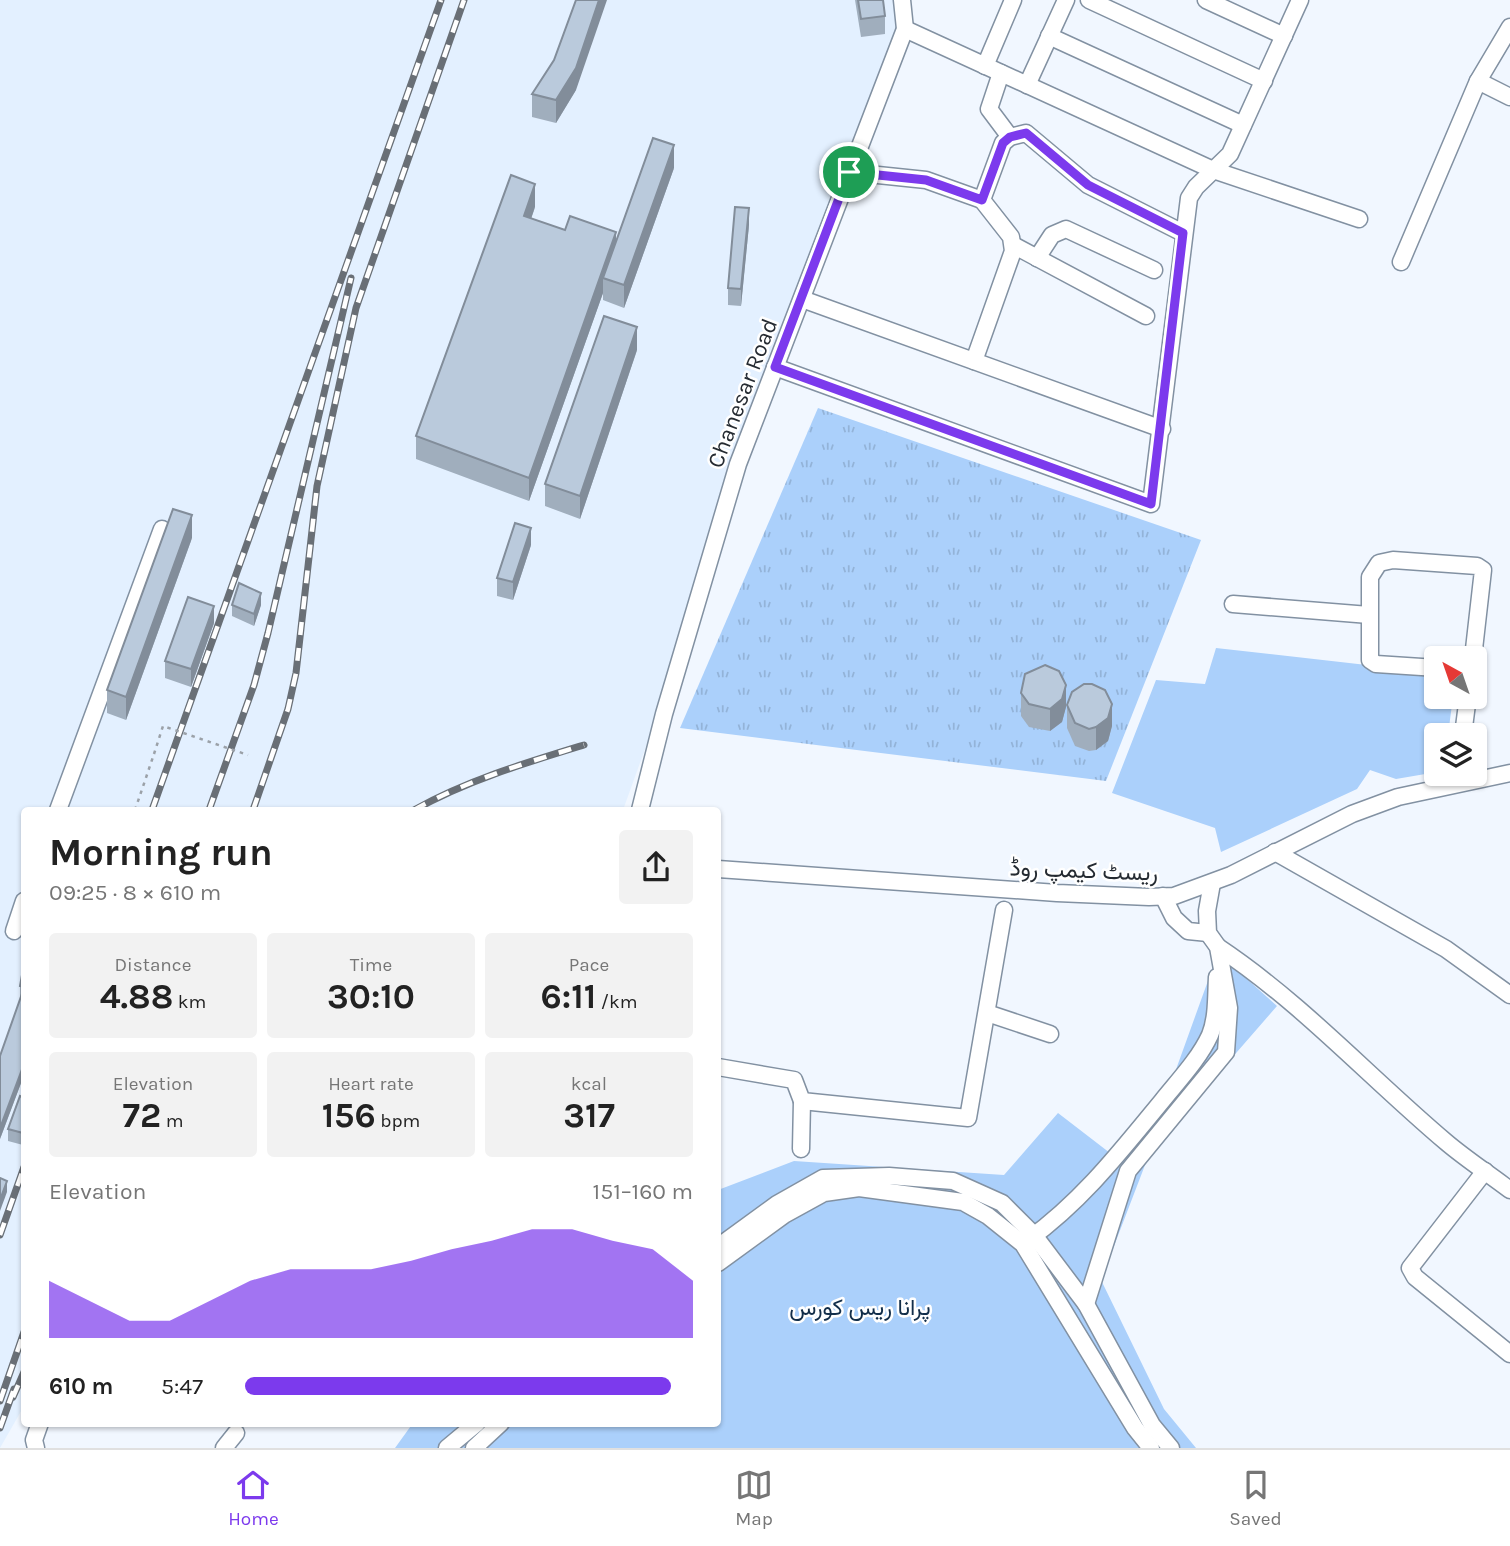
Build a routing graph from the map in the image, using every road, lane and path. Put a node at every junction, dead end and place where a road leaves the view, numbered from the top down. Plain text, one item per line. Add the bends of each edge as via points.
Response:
1 (901, 0) edge
2 (1013, 0) edge
3 (1066, 0) edge
4 (1089, 0) edge
5 (1206, 0) edge
6 (1300, 0) edge
7 (1510, 27) edge
8 (905, 29) junction
9 (1049, 36) junction
10 (1284, 36) junction
11 (985, 66) junction
12 (1001, 73) junction
13 (1264, 81) junction
14 (1478, 81) junction
15 (1027, 85) junction
16 (1510, 97) edge
17 (1243, 125) junction
18 (1010, 137) junction
19 (1213, 170) junction
20 (849, 172) junction
21 (982, 200) junction
22 (1359, 219) dead end
23 (1183, 233) junction
24 (1013, 245) junction
25 (1037, 258) junction
26 (1401, 262) dead end
27 (1154, 270) dead end
28 (802, 299) junction
29 (1146, 316) dead end
30 (974, 361) junction
31 (775, 367) junction
32 (1162, 429) junction
33 (162, 529) edge
34 (1233, 604) dead end
35 (1369, 615) junction
36 (1476, 646) edge
37 (1424, 667) edge
38 (248, 755) dead end
39 (1510, 774) edge
40 (1487, 776) edge
41 (1435, 786) edge
42 (59, 807) edge
43 (136, 807) edge
44 (641, 807) edge
45 (1275, 852) junction
46 (721, 869) edge
47 (1212, 883) junction
48 (1163, 896) junction
49 (21, 910) edge
50 (1004, 910) dead end
51 (14, 931) dead end
52 (1209, 933) junction
53 (1219, 947) junction
54 (1510, 995) edge
55 (987, 1013) junction
56 (1050, 1034) dead end
57 (721, 1068) edge
58 (802, 1101) junction
59 (801, 1149) dead end
60 (1485, 1171) junction
61 (1510, 1190) edge
62 (1028, 1240) junction
63 (721, 1245) edge
64 (721, 1261) edge
65 (1086, 1304) junction
66 (1510, 1354) edge
67 (39, 1427) edge
68 (472, 1427) edge
69 (497, 1427) edge
70 (236, 1433) dead end
71 (36, 1448) edge
72 (224, 1448) edge
73 (447, 1448) edge
74 (474, 1448) edge
75 (1151, 1448) edge
76 (1171, 1448) edge

1 - 8 street, Chanesar Road
2 - 11 street
3 - 9 street
4 - 13 street
5 - 10 street
6 - 10 street
7 - 14 street
8 - 11 street
8 - 20 street, Chanesar Road via 869,131
9 - 15 street
9 - 17 street
10 - 13 street
11 - 12 street
12 - 15 street
12 - 18 street via 989,109
13 - 17 street
14 - 16 street
14 - 26 street
15 - 19 street
17 - 19 street via 1230,154
18 - 21 street via 999,150
18 - 23 street via 1026,133 1088,185
19 - 22 street
19 - 23 street via 1189,198
20 - 21 street via 926,180
20 - 28 street, Chanesar Road
21 - 24 street
23 - 32 street
24 - 25 street
24 - 30 street
25 - 27 street via 1052,235 1066,229
25 - 29 street
28 - 30 street
28 - 31 street, Chanesar Road
30 - 32 street
31 - 32 street via 1151,504
31 - 44 street, Chanesar Road via 738,464
33 - 42 street
34 - 35 street
35 - 36 street via 1370,577 1379,563 1477,566 1485,574
35 - 37 street via 1372,663
38 - 43 path, bridge via 163,726
39 - 40 street, ریسٹ کیمپ روڈ
41 - 45 street, ریسٹ کیمپ روڈ via 1352,814
45 - 47 street, ریسٹ کیمپ روڈ
45 - 54 street via 1446,950
46 - 48 street, ریسٹ کیمپ روڈ
47 - 48 street, ریسٹ کیمپ روڈ
47 - 52 street
48 - 52 street via 1174,918 1188,931
49 - 51 street
50 - 55 street
52 - 53 street
53 - 60 street via 1348,1051 1446,1143
53 - 62 street via 1215,1019 1189,1068 1095,1183
53 - 65 street via 1229,1008 1226,1052 1128,1171
55 - 56 street
55 - 58 street via 968,1118
57 - 58 street via 794,1080
58 - 59 street
60 - 61 street
60 - 66 street via 1410,1268 1415,1277
62 - 63 street via 1002,1203 953,1181 889,1176 823,1178
62 - 64 street via 963,1202 859,1188 824,1193 784,1215
62 - 65 street
62 - 75 street via 1135,1428
65 - 76 street via 1152,1425
67 - 71 street
68 - 73 street
69 - 74 street
70 - 72 street

